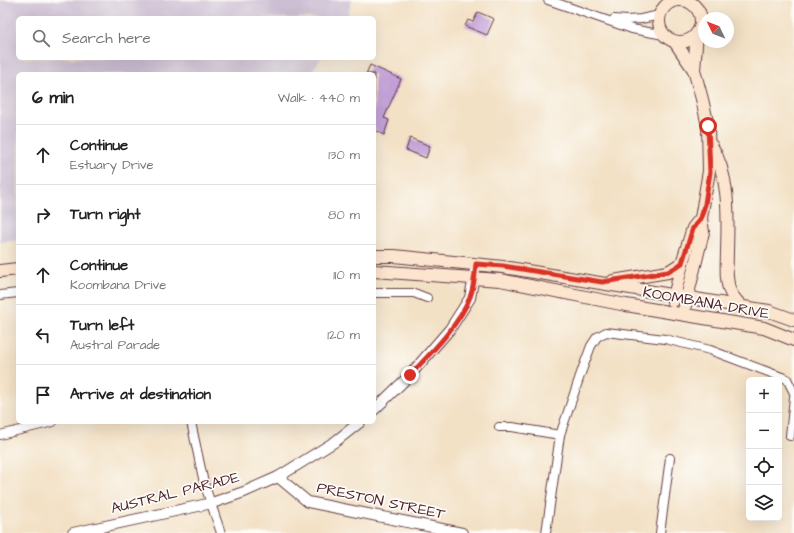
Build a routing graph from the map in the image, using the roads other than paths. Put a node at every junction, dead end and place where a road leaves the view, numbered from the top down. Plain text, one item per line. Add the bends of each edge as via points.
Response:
1 (548, 0) edge
2 (682, 0) edge
3 (662, 8) edge
4 (603, 18) junction
5 (697, 34) junction
6 (664, 35) junction
7 (675, 42) junction
8 (694, 70) junction
9 (709, 142) junction
10 (701, 218) junction
11 (376, 256) edge
12 (682, 263) junction
13 (476, 264) junction
14 (16, 269) edge
15 (0, 271) edge
16 (376, 271) edge
17 (474, 278) junction
18 (602, 282) junction
19 (16, 293) edge
20 (376, 293) edge
21 (674, 294) junction
22 (0, 296) edge
23 (687, 297) junction
24 (427, 298) dead end
25 (741, 306) junction
26 (671, 312) junction
27 (683, 314) junction
28 (794, 320) edge
29 (794, 340) edge
30 (794, 393) edge
31 (794, 397) edge
32 (376, 408) edge
33 (45, 424) edge
34 (192, 424) edge
35 (357, 424) edge
36 (499, 427) dead end
37 (0, 435) edge
38 (560, 435) junction
39 (790, 436) dead end
40 (670, 458) dead end
41 (278, 477) junction
42 (212, 503) junction
43 (73, 533) edge
44 (221, 533) edge
45 (462, 533) edge
46 (546, 533) edge
47 (660, 533) edge

1 - 4 street
2 - 3 main road
2 - 5 main road via 697,10 700,22
3 - 4 street via 641,19
3 - 6 main road via 659,22
4 - 6 street via 632,29
5 - 7 main road via 687,41
5 - 8 main road
6 - 7 main road
7 - 8 main road
8 - 9 main road via 708,126
9 - 10 main road via 710,172
9 - 25 main road via 718,156 725,182 728,284 733,298
10 - 12 main road via 693,228
10 - 23 main road via 703,232
11 - 13 main road, KOOMBANA DRIVE
12 - 18 main road via 668,272
12 - 21 main road
13 - 17 street
13 - 18 main road, KOOMBANA DRIVE
14 - 15 main road
16 - 17 main road, KOOMBANA DRIVE
17 - 26 main road, KOOMBANA DRIVE via 500,280
17 - 32 street via 470,298 450,329 410,375
18 - 21 main road, KOOMBANA DRIVE
19 - 22 street
20 - 24 street via 414,293
21 - 23 main road, KOOMBANA DRIVE
21 - 26 main road
23 - 25 main road, KOOMBANA DRIVE
23 - 27 main road
25 - 28 main road, KOOMBANA DRIVE via 769,311
26 - 27 main road, KOOMBANA DRIVE
27 - 29 main road, KOOMBANA DRIVE via 764,328
30 - 38 street via 787,379 710,350 665,339 606,332 597,337 591,346
31 - 39 street
33 - 37 street
34 - 42 street via 204,484
35 - 41 street, AUSTRAL PARADE via 336,441
36 - 38 street
38 - 46 street
40 - 47 street
41 - 42 street, AUSTRAL PARADE
41 - 45 street, PRESTON STREET via 308,502
42 - 43 street, AUSTRAL PARADE
42 - 44 street

